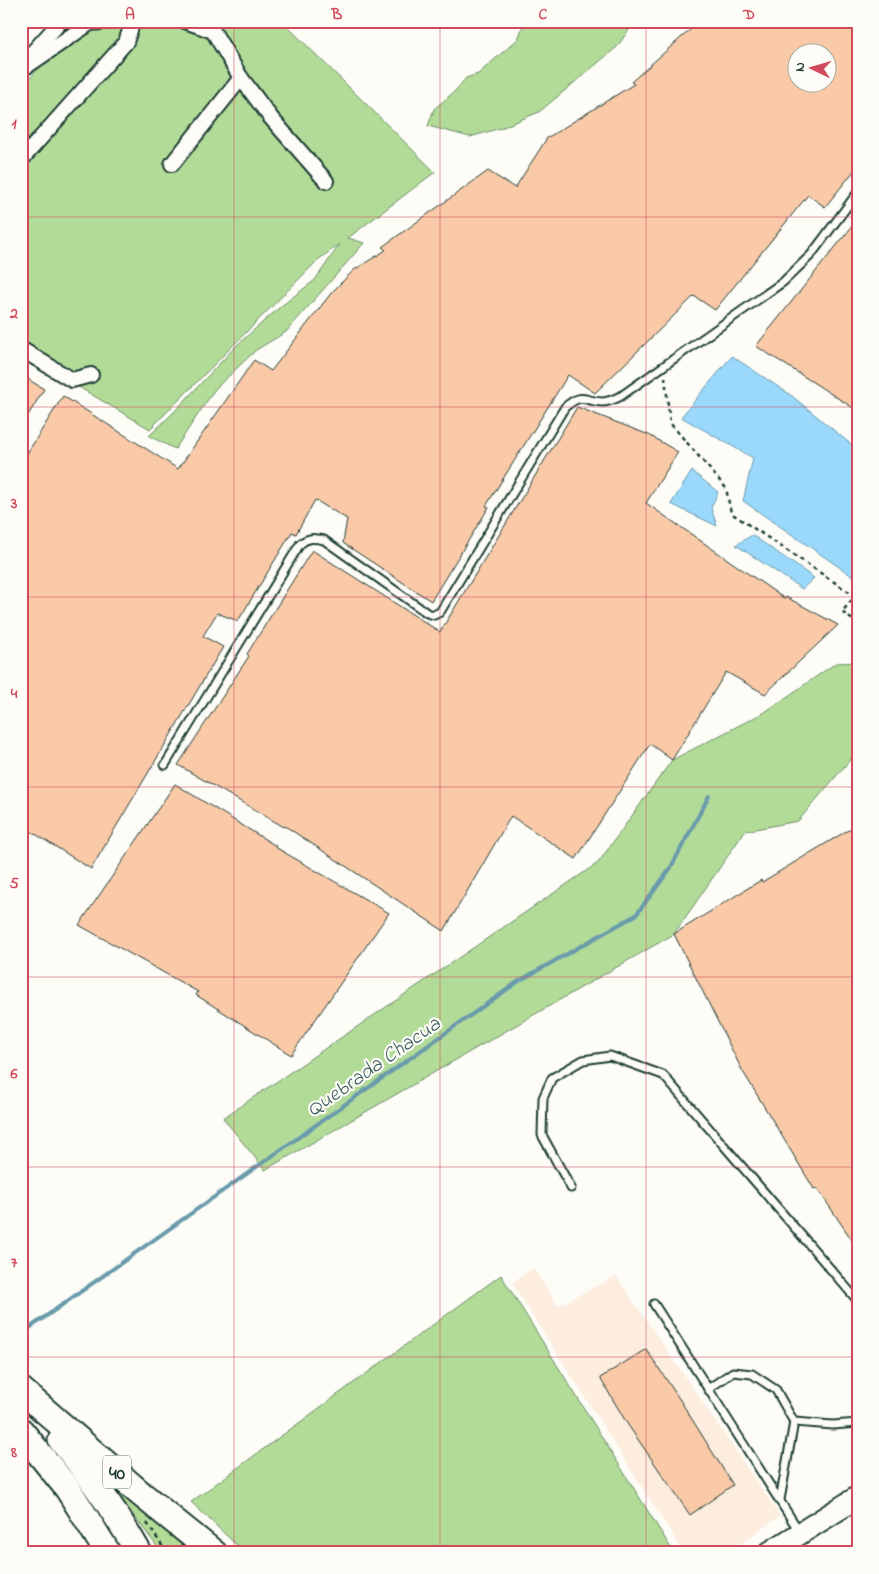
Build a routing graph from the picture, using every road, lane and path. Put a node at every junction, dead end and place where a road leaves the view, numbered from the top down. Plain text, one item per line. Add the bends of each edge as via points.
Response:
1 (61, 21) edge
2 (112, 21) edge
3 (133, 21) edge
4 (185, 21) edge
5 (21, 65) edge
6 (21, 70) edge
7 (241, 78) junction
8 (21, 160) edge
9 (172, 164) dead end
10 (326, 181) dead end
11 (858, 192) edge
12 (21, 349) edge
13 (664, 365) junction
14 (91, 375) dead end
15 (858, 624) edge
16 (165, 765) dead end
17 (571, 1188) dead end
18 (858, 1301) edge
19 (654, 1304) dead end
20 (708, 1389) junction
21 (21, 1392) edge
22 (794, 1422) junction
23 (858, 1423) edge
24 (21, 1431) edge
25 (858, 1497) edge
26 (780, 1500) junction
27 (800, 1533) junction
28 (108, 1553) edge
29 (140, 1553) edge
30 (214, 1553) edge
31 (769, 1553) edge

1 - 5 street
2 - 6 street via 90,23
3 - 8 street via 126,42
4 - 7 street via 213,31
7 - 9 street
7 - 10 street
11 - 13 lane via 810,254 783,282
12 - 14 street via 72,380
13 - 15 path via 670,423 726,488 730,513 856,596 842,612
13 - 16 lane via 610,401 575,398 566,407 440,612 434,615 324,540 306,538
17 - 18 lane via 542,1135 543,1098 552,1078 583,1060 610,1056 663,1075
19 - 20 lane
20 - 22 lane via 733,1372 752,1374 776,1390
20 - 26 lane
21 - 29 highway, 40 via 84,1468
21 - 30 highway, 40
22 - 23 lane
22 - 26 lane
24 - 28 highway, 40 via 68,1489
25 - 27 main road
26 - 27 lane
27 - 31 main road

